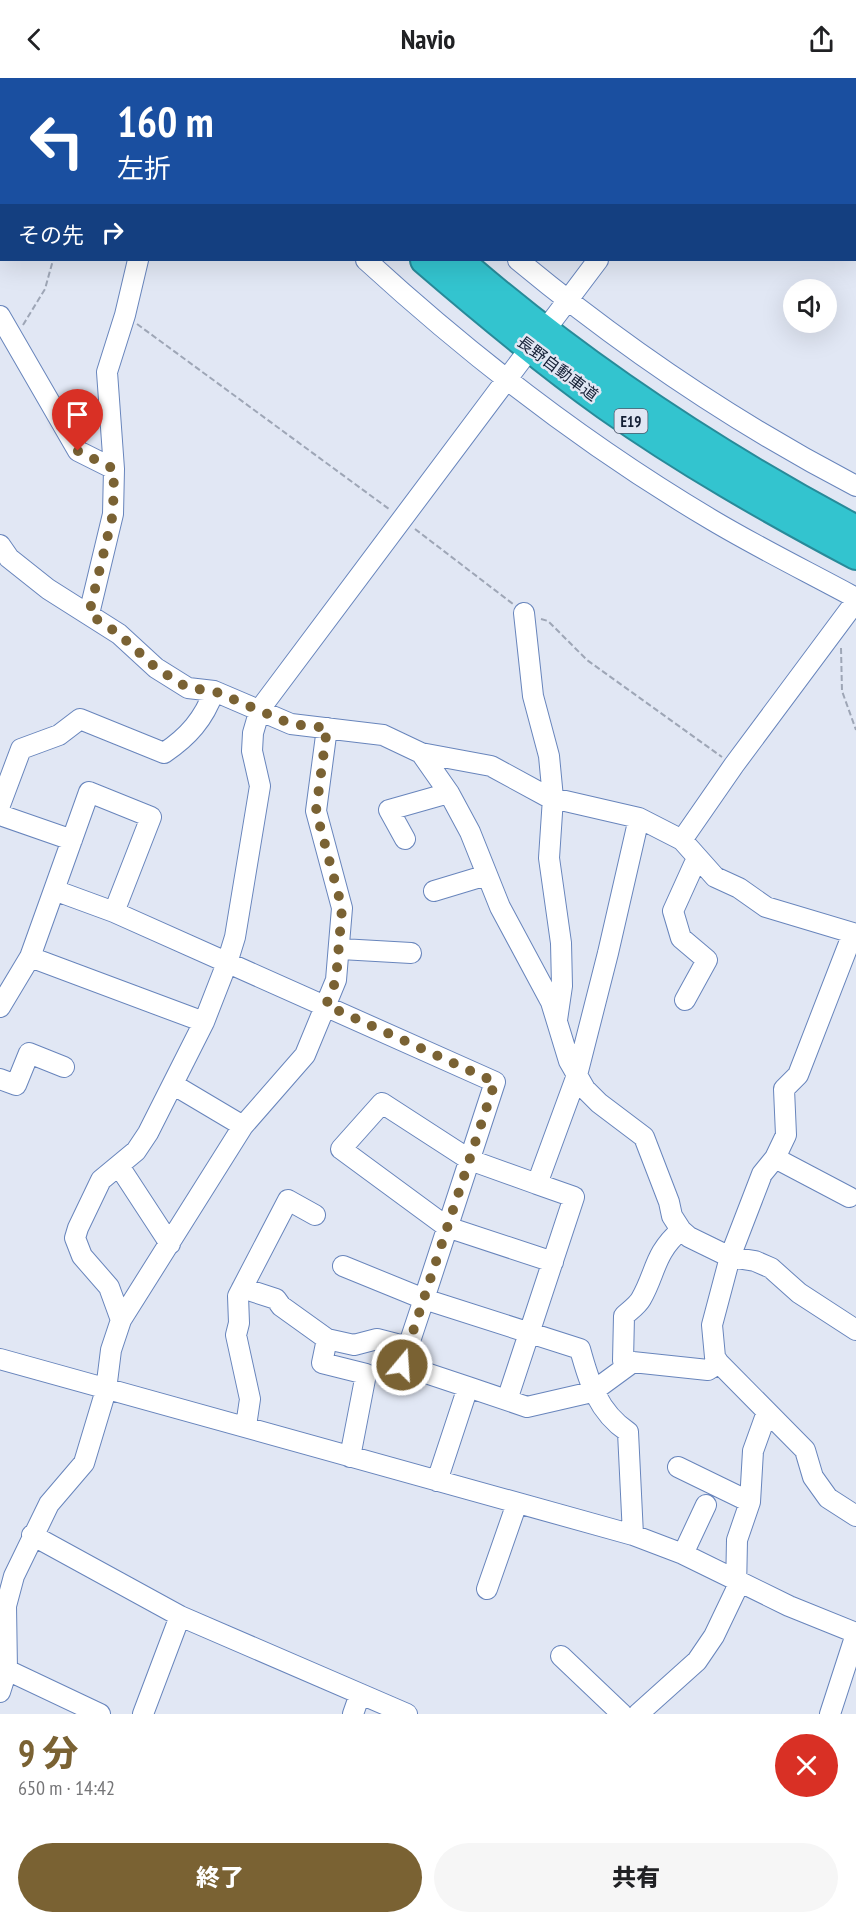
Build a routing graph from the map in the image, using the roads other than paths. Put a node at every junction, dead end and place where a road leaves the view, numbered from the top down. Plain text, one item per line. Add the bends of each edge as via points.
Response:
1 (138, 261) edge
2 (367, 261) edge
3 (426, 261) edge
4 (459, 261) edge
5 (519, 261) edge
6 (597, 261) edge
7 (568, 301) junction
8 (0, 316) edge
9 (552, 321) dead end
10 (522, 359) dead end
11 (507, 380) junction
12 (114, 469) junction
13 (856, 486) edge
14 (856, 530) edge
15 (0, 545) edge
16 (856, 555) edge
17 (856, 599) edge
18 (524, 613) road end
19 (89, 614) junction
20 (214, 691) junction
21 (260, 710) junction
22 (327, 728) junction
23 (421, 753) junction
24 (449, 793) junction
25 (553, 798) junction
26 (0, 805) edge
27 (0, 815) edge
28 (639, 818) junction
29 (405, 839) dead end
30 (72, 840) junction
31 (682, 840) junction
32 (697, 858) junction
33 (487, 875) junction
34 (54, 890) junction
35 (434, 891) dead end
36 (114, 912) junction
37 (854, 934) edge
38 (341, 949) junction
39 (411, 953) dead end
40 (30, 957) junction
41 (227, 963) junction
42 (685, 1000) dead end
43 (326, 1005) junction
44 (0, 1007) edge
45 (204, 1022) junction
46 (557, 1023) junction
47 (64, 1067) dead end
48 (577, 1075) junction
49 (0, 1079) edge
50 (174, 1085) junction
51 (243, 1126) junction
52 (775, 1158) junction
53 (470, 1160) junction
54 (118, 1166) junction
55 (537, 1184) junction
56 (849, 1197) dead end
57 (315, 1215) dead end
58 (447, 1227) junction
59 (681, 1230) junction
60 (170, 1244) junction
61 (730, 1257) junction
62 (553, 1262) junction
63 (343, 1266) dead end
64 (242, 1288) junction
65 (424, 1299) junction
66 (121, 1320) junction
67 (856, 1330) edge
68 (529, 1332) junction
69 (327, 1339) junction
70 (408, 1347) junction
71 (0, 1359) edge
72 (633, 1362) junction
73 (719, 1364) junction
74 (468, 1387) junction
75 (106, 1390) junction
76 (592, 1392) junction
77 (507, 1400) junction
78 (767, 1412) junction
79 (246, 1426) junction
80 (350, 1457) junction
81 (678, 1467) dead end
82 (437, 1481) junction
83 (750, 1502) junction
84 (516, 1503) junction
85 (706, 1505) dead end
86 (856, 1516) edge
87 (32, 1535) junction
88 (633, 1535) junction
89 (682, 1554) junction
90 (736, 1579) junction
91 (487, 1589) dead end
92 (180, 1616) junction
93 (856, 1633) edge
94 (561, 1656) dead end
95 (7, 1670) junction
96 (0, 1692) edge
97 (360, 1694) junction
98 (100, 1714) edge
99 (143, 1714) edge
100 (353, 1714) edge
101 (407, 1714) edge
102 (622, 1714) edge
103 (638, 1714) edge
104 (830, 1714) edge

1 - 12 street via 107,372
2 - 11 street
3 - 16 highway, 長野自動車道 / E19 via 607,405 742,492
4 - 14 highway, 長野自動車道 / E19 via 620,388 753,474
5 - 7 street
6 - 7 street
7 - 9 street
7 - 13 street via 702,396
8 - 12 street via 78,451
10 - 11 street
11 - 17 street via 579,434 710,519
11 - 21 street
12 - 19 street via 113,514
15 - 19 street via 9,558 48,589
17 - 31 street
18 - 25 street via 533,696 549,756
19 - 20 street via 119,634 156,668 188,688
20 - 21 street
20 - 26 street via 194,730 164,753 80,719 59,735 21,749
21 - 22 street via 291,724
21 - 41 street via 252,751 260,786 236,937
22 - 23 street via 383,735
22 - 38 street via 316,811 342,908
23 - 24 street
23 - 25 street via 491,766
24 - 29 street via 389,810
24 - 33 street
25 - 28 street
25 - 46 street via 549,858 562,976
27 - 30 street
28 - 31 street
28 - 48 street
30 - 34 street
30 - 36 street via 89,792 152,817
31 - 32 street
32 - 37 street via 715,877 766,907
32 - 42 street via 673,911 681,938 707,960
33 - 35 street
33 - 46 street via 512,933 551,1002
34 - 36 street
34 - 40 street
36 - 41 street
37 - 52 street via 798,1075 784,1089 786,1135
38 - 39 street
38 - 43 street via 336,980
40 - 44 street
40 - 45 street
41 - 43 street
41 - 45 street
43 - 51 street via 305,1055
43 - 53 street via 495,1082
45 - 50 street
46 - 48 street
47 - 49 street via 29,1053 16,1085
48 - 55 street
48 - 59 street via 599,1103 644,1137 672,1216
50 - 51 street
50 - 54 street via 136,1151
51 - 60 street
52 - 56 street
52 - 61 street via 762,1174
53 - 55 street
53 - 58 street
53 - 58 street via 382,1103 341,1149
54 - 60 street
54 - 66 street via 100,1180 75,1238 82,1256 109,1287
55 - 62 street via 574,1197
57 - 64 street via 288,1200
58 - 62 street
58 - 65 street
59 - 61 street via 689,1238
59 - 72 street via 670,1239 653,1267 640,1300 624,1316 623,1360
60 - 66 street
61 - 67 street via 771,1268 799,1293
61 - 73 street via 712,1325
62 - 68 street
63 - 65 street
64 - 69 street via 276,1299
64 - 79 street via 236,1335 250,1400
65 - 68 street
65 - 70 street
66 - 75 street via 111,1350
68 - 76 street via 580,1349
68 - 77 street
69 - 70 street via 354,1344 376,1339
69 - 80 street via 322,1363 366,1374
70 - 74 street via 402,1365
71 - 75 street
72 - 73 street via 708,1370
72 - 76 street
73 - 78 street
74 - 77 street
74 - 82 street
75 - 79 street
75 - 87 street via 84,1463 49,1504
76 - 77 street via 527,1407
76 - 88 street via 614,1422 628,1432
78 - 83 street via 753,1452
78 - 86 street via 805,1450 813,1477 828,1498
79 - 80 street
80 - 82 street
81 - 83 street
82 - 84 street
83 - 90 street via 737,1540
84 - 88 street
84 - 91 street
85 - 89 street
87 - 92 street
87 - 95 street via 6,1606
88 - 89 street
89 - 90 street
90 - 93 street
90 - 103 street via 736,1590 697,1661
92 - 97 street
92 - 99 street
93 - 104 street
94 - 102 street
95 - 96 street
95 - 98 street
97 - 100 street
97 - 101 street

